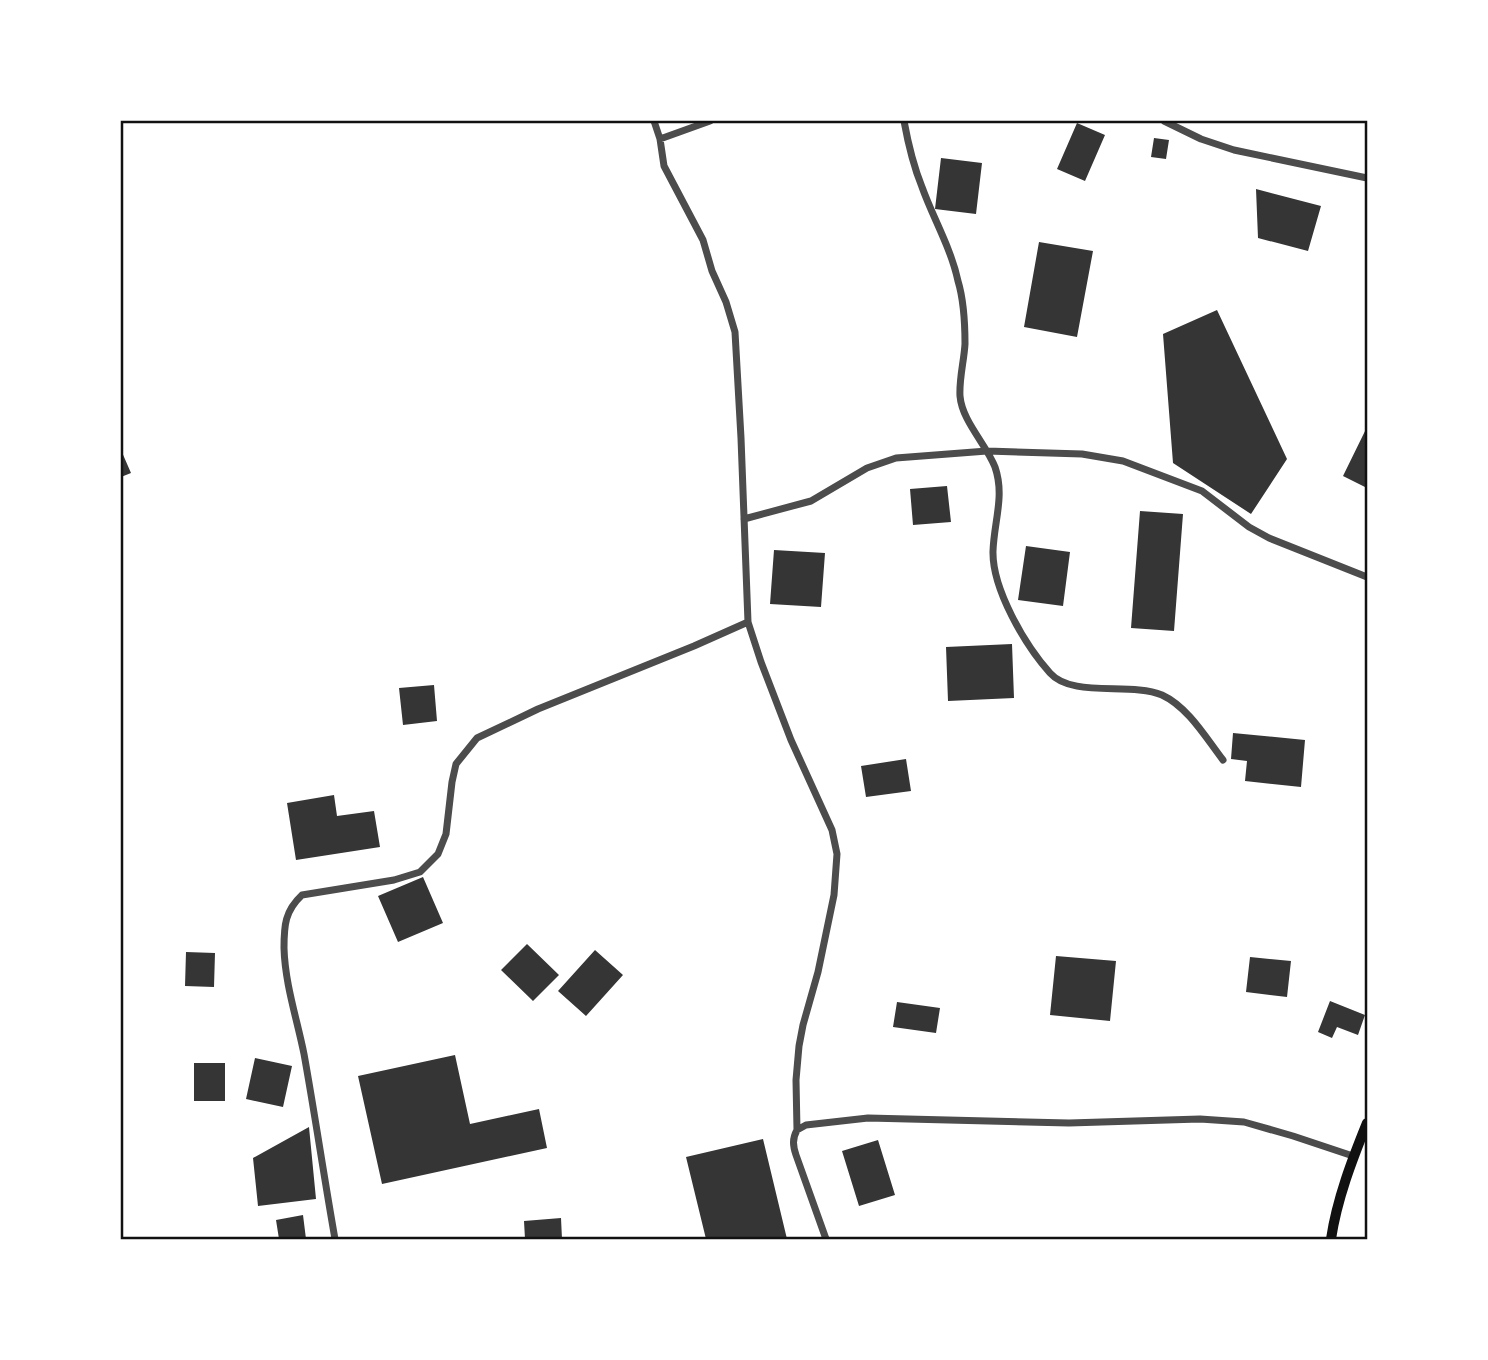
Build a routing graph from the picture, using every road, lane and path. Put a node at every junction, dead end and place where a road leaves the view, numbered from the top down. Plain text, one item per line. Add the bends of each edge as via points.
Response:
1 (654, 121) edge
2 (710, 121) edge
3 (904, 121) edge
4 (1164, 121) edge
5 (660, 139) junction
6 (1367, 178) edge
7 (987, 451) junction
8 (744, 519) junction
9 (1367, 577) edge
10 (748, 622) junction
11 (1223, 760) dead end
12 (1367, 1123) edge
13 (797, 1130) junction
14 (1353, 1156) junction
15 (335, 1239) edge
16 (826, 1239) edge
17 (1331, 1239) edge

1 - 5 street
2 - 5 street
3 - 7 street via 921,186 958,279 965,343 960,398
4 - 6 street via 1234,150
5 - 8 street via 664,166 702,240 735,332
7 - 8 street via 896,458 867,468 811,500
7 - 9 street via 1082,454 1124,461 1202,491 1269,538
7 - 11 street via 1000,494 993,554 997,579 1008,610 1035,655 1052,676 1069,685 1137,689 1162,696 1184,711
8 - 10 street
10 - 13 street via 791,740 832,830 837,854 834,895 799,1046
10 - 15 street via 477,738 456,764 446,834 438,854 420,872 302,895 292,905 286,919 285,970
12 - 14 main road
13 - 14 street via 868,1118 1069,1123 1200,1119 1244,1122
13 - 16 street via 793,1145
14 - 17 main road

